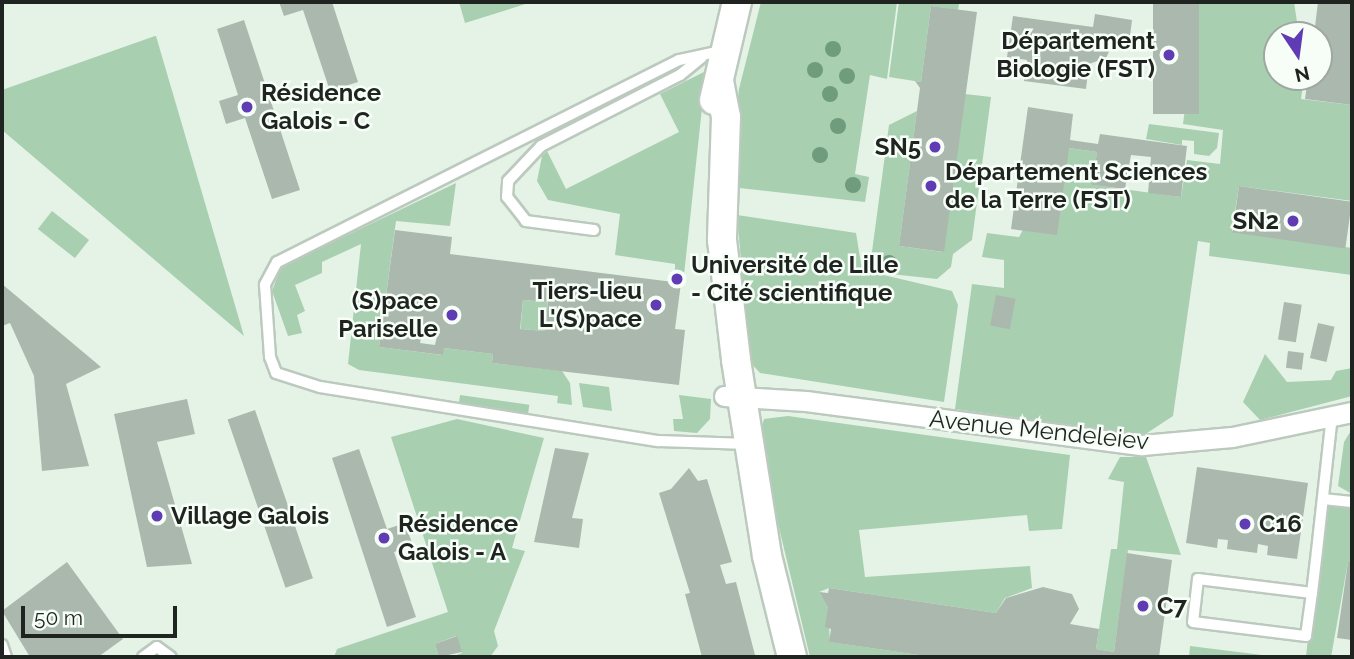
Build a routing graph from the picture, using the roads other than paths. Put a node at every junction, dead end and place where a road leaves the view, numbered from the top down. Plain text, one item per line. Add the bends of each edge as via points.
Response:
1 (737, 2) edge
2 (714, 52) junction
3 (594, 230) dead end
4 (732, 396) junction
5 (1352, 412) edge
6 (1332, 416) junction
7 (741, 445) junction
8 (1323, 499) junction
9 (1352, 502) edge
10 (1312, 593) junction
11 (2, 645) edge
12 (6, 657) edge
13 (143, 657) edge
14 (171, 657) edge
15 (792, 657) edge

1 - 2 street
2 - 3 lane via 680,75 541,146 508,181 507,197 526,221
2 - 4 street via 719,81 706,142 704,214
2 - 7 lane via 667,66 277,262 265,285 269,345 276,373 320,387 634,438
4 - 6 street, Avenue Mendeleiev via 1142,445 1231,437
4 - 7 street
5 - 6 street, Avenue Mendeleiev
6 - 8 lane
7 - 15 street
8 - 9 lane
8 - 10 lane
10 - 10 lane via 1198,579 1193,622 1306,636
11 - 12 lane
13 - 14 lane via 157,647

